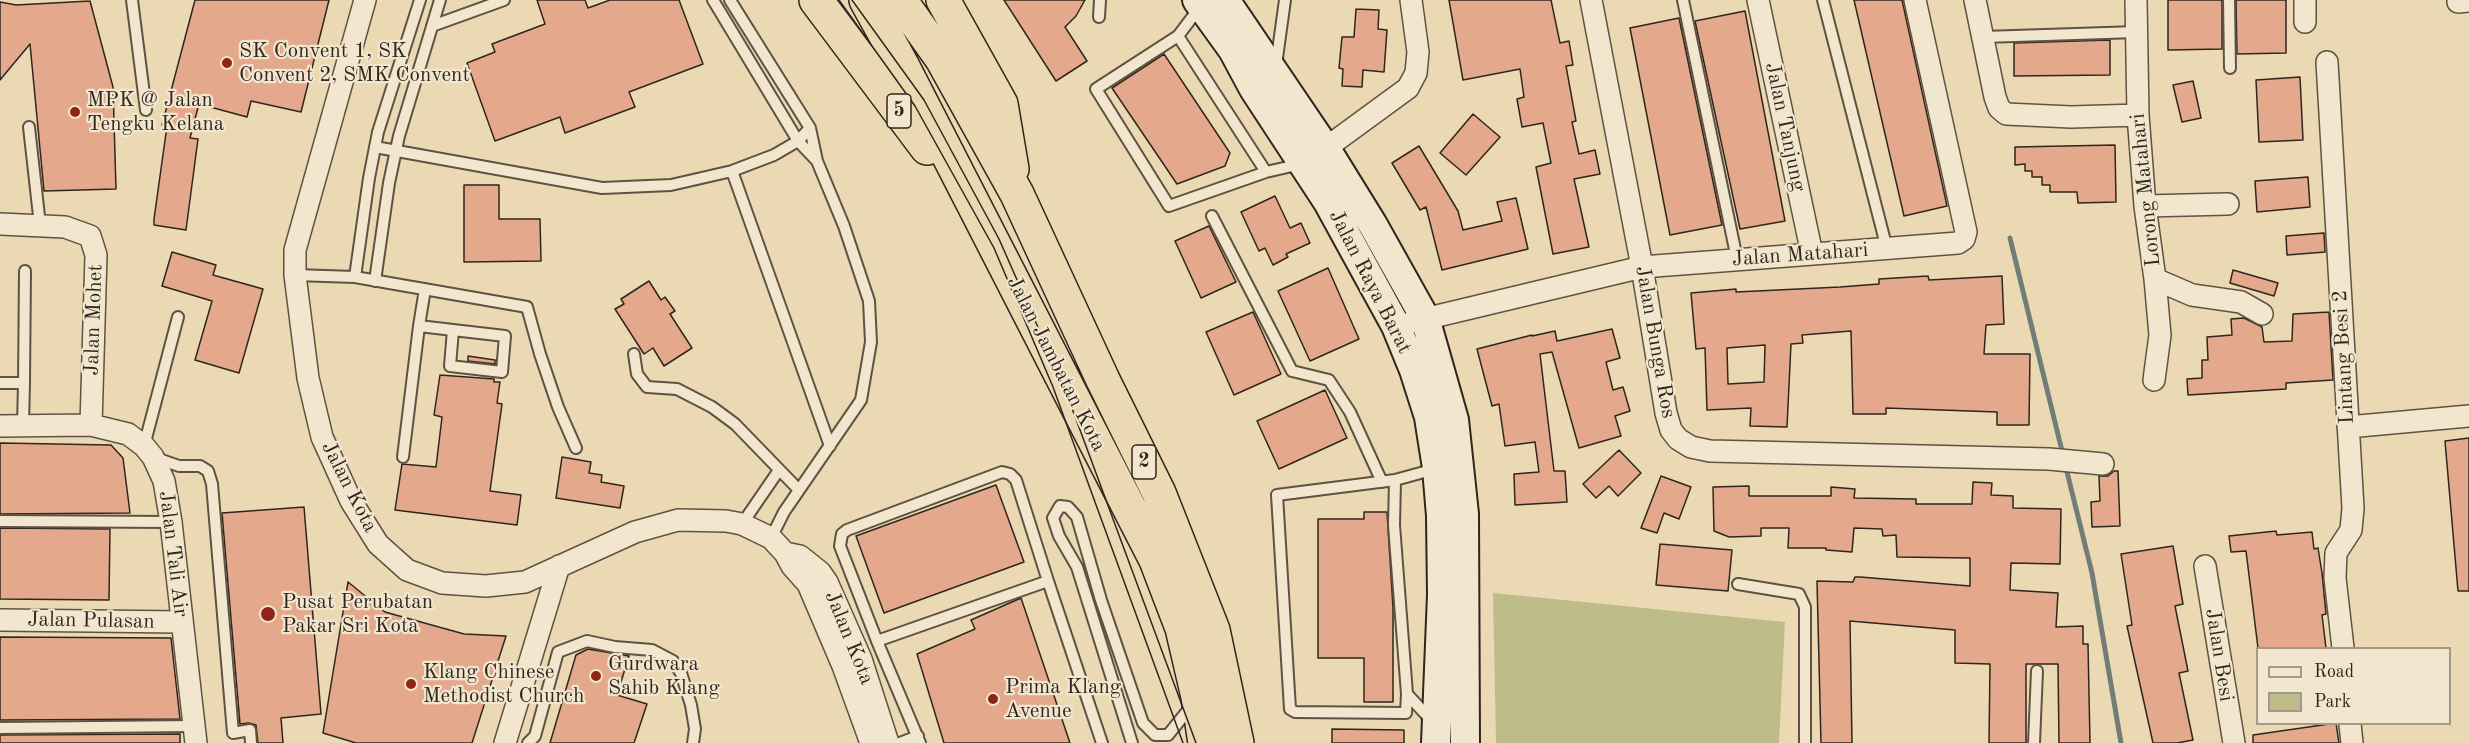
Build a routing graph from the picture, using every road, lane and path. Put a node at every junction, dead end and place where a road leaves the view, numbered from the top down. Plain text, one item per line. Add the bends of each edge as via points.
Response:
1 (132, 0) edge
2 (365, 0) edge
3 (420, 0) edge
4 (440, 0) edge
5 (504, 0) edge
6 (713, 0) edge
7 (730, 0) edge
8 (816, 0) edge
9 (866, 0) edge
10 (900, 0) edge
11 (943, 0) edge
12 (1100, 0) edge
13 (1285, 0) edge
14 (1411, 0) edge
15 (1683, 0) edge
16 (1758, 0) edge
17 (1823, 0) edge
18 (1915, 0) edge
19 (1976, 0) edge
20 (2136, 0) edge
21 (2229, 0) edge
22 (2306, 0) edge
23 (1594, 1) edge
24 (1207, 2) edge
25 (1099, 17) dead end
26 (2305, 22) dead end
27 (432, 26) junction
28 (2137, 32) junction
29 (1178, 36) junction
30 (1983, 37) junction
31 (2327, 62) dead end
32 (2230, 68) dead end
33 (1275, 76) junction
34 (146, 110) dead end
35 (2138, 115) junction
36 (29, 127) dead end
37 (810, 128) junction
38 (798, 141) junction
39 (375, 147) junction
40 (396, 150) junction
41 (1315, 156) junction
42 (817, 161) junction
43 (732, 171) junction
44 (1266, 172) junction
45 (1017, 194) junction
46 (2228, 204) dead end
47 (2145, 206) junction
48 (1212, 216) dead end
49 (982, 222) junction
50 (0, 224) edge
51 (40, 225) junction
52 (1887, 249) junction
53 (1812, 254) junction
54 (1737, 259) junction
55 (1642, 267) junction
56 (25, 271) dead end
57 (295, 275) junction
58 (355, 278) junction
59 (2155, 279) junction
60 (375, 280) junction
61 (425, 289) junction
62 (2262, 314) dead end
63 (178, 317) dead end
64 (1425, 318) junction
65 (419, 326) junction
66 (1396, 326) junction
67 (453, 330) junction
68 (634, 354) dead end
69 (2154, 380) dead end
70 (0, 383) edge
71 (24, 383) junction
72 (2469, 416) edge
73 (91, 425) junction
74 (0, 426) edge
75 (23, 426) junction
76 (2348, 427) junction
77 (830, 446) junction
78 (576, 448) dead end
79 (149, 452) junction
80 (403, 457) dead end
81 (2103, 464) dead end
82 (1448, 466) junction
83 (779, 470) junction
84 (1395, 480) junction
85 (1382, 482) junction
86 (799, 490) junction
87 (0, 521) edge
88 (171, 522) junction
89 (742, 524) junction
90 (778, 545) junction
91 (559, 566) junction
92 (2205, 566) dead end
93 (1048, 581) junction
94 (1738, 584) dead end
95 (0, 620) edge
96 (182, 622) junction
97 (877, 641) junction
98 (2343, 647) edge
99 (852, 663) junction
100 (2037, 671) dead end
101 (1407, 694) junction
102 (1198, 697) junction
103 (2350, 725) edge
104 (0, 728) edge
105 (195, 734) edge
106 (1436, 734) edge
107 (919, 739) edge
108 (510, 741) edge
109 (251, 743) edge
110 (528, 743) edge
111 (693, 743) edge
112 (871, 743) edge
113 (888, 743) edge
114 (900, 743) edge
115 (1102, 743) edge
116 (1132, 743) edge
117 (1205, 743) edge
118 (1237, 743) edge
119 (1465, 743) edge
120 (1805, 743) edge
121 (2034, 743) edge
122 (2234, 743) edge
123 (2352, 743) edge

1 - 34 lane
2 - 57 street, Jalan Kota via 295,250
3 - 39 lane
4 - 27 lane
5 - 27 lane
6 - 38 lane
7 - 37 lane
8 - 49 highway, 5
9 - 49 highway, Jalan Jambatan Kota / 2
10 - 45 highway, 2 via 942,59
11 - 45 highway via 1001,104
12 - 25 lane
13 - 33 lane
14 - 41 street via 1418,52 1416,73 1408,88
15 - 54 lane
16 - 53 street, Jalan Tanjung
17 - 52 lane
18 - 52 street, Jalan Matahari via 1966,232 1958,243
19 - 30 street
20 - 28 street, Lorong Matahari
21 - 32 lane
22 - 26 street
23 - 55 street, Jalan Bunga Ros
24 - 29 lane
24 - 33 main road, Jalan Raya Barat via 1252,39
24 - 41 main road, Jalan Raya Barat via 1254,89
27 - 40 lane
28 - 30 lane
28 - 35 street, Lorong Matahari
29 - 44 lane
29 - 44 lane via 1096,89 1169,206
30 - 35 street via 1995,97 2006,114
31 - 76 street, Lintang Besi 2
33 - 41 main road, Jalan Raya Barat
35 - 47 street, Lorong Matahari
36 - 51 lane
37 - 38 lane
37 - 42 lane
38 - 42 lane
38 - 43 lane
39 - 40 lane
39 - 58 lane
40 - 43 lane via 602,188 671,185
40 - 60 lane
41 - 44 lane
41 - 64 main road, Jalan Raya Barat via 1373,225
41 - 66 main road, Jalan Raya Barat
42 - 77 lane via 869,301 871,342 861,400
43 - 77 lane
45 - 118 highway, Jalan Jambatan Kota / 2 via 1159,493 1213,630
46 - 47 street
47 - 59 street, Lorong Matahari
48 - 85 lane via 1293,370 1329,380 1350,412
49 - 102 highway, Jalan Jambatan Kota / 2 via 1156,560 1182,628
50 - 51 street, Jalan Mohet
51 - 73 street, Jalan Mohet via 65,227 90,236 96,255
52 - 53 street, Jalan Matahari
53 - 54 street, Jalan Matahari
54 - 55 street, Jalan Matahari
55 - 64 street, Jalan Matahari
55 - 81 street, Jalan Bunga Ros via 1666,413 1671,430 1691,447 1710,451 2049,459
56 - 71 lane
57 - 58 lane
57 - 91 street, Jalan Kota via 308,378 322,437 351,501 378,544 406,570 442,584 486,586 525,582
58 - 60 lane
59 - 62 street via 2192,295 2241,302
59 - 69 street, Lorong Matahari via 2160,335
60 - 61 lane
61 - 65 lane
61 - 78 lane via 527,307 551,386
63 - 79 lane
64 - 66 street, Jalan Matahari
64 - 82 main road, Jalan Raya Barat via 1454,420
65 - 67 lane
65 - 80 lane
66 - 82 main road, Jalan Raya Barat
67 - 67 lane via 506,336 502,372 450,366
68 - 83 lane via 637,374 647,387 677,388 711,407 735,424
70 - 71 lane
71 - 75 lane
72 - 76 street
73 - 75 street
73 - 79 street via 128,434
74 - 75 street
76 - 98 street, Lintang Besi 2 via 2353,508 2350,530 2336,553 2335,578
77 - 86 lane
79 - 88 street, Jalan Tali Air via 164,481
79 - 109 lane via 179,466 200,466 208,471 233,733 250,730
82 - 84 lane
82 - 106 main road, Jalan Raya Barat via 1441,516
82 - 119 main road, Jalan Raya Barat via 1464,514
83 - 86 lane
83 - 89 lane
84 - 85 lane
84 - 101 lane via 1394,525
85 - 101 lane via 1276,495 1290,709 1406,713
86 - 90 lane via 784,512
87 - 88 lane
88 - 96 street, Jalan Tali Air
89 - 90 street, Jalan Kota
89 - 91 street, Jalan Kota via 678,520 635,532
90 - 99 street, Jalan Kota via 800,556 827,582
91 - 108 street
92 - 122 street, Jalan Besi
93 - 97 lane
93 - 97 lane via 1016,480 1002,472 842,534 840,546
93 - 115 lane
94 - 120 lane via 1799,594 1805,607
95 - 96 street, Jalan Pulasan
96 - 105 street, Jalan Tali Air
97 - 107 lane
99 - 112 street, Jalan Kota
99 - 113 street, Jalan Kota
100 - 121 lane
101 - 106 lane
102 - 116 lane via 1168,735 1155,735 1143,723 1077,517 1068,507 1060,506 1053,518 1077,567
102 - 117 highway, Jalan Jambatan Kota / 2
103 - 123 street
104 - 105 lane
107 - 114 lane
110 - 111 lane via 535,736 558,652 587,641 652,650 673,661 691,705

